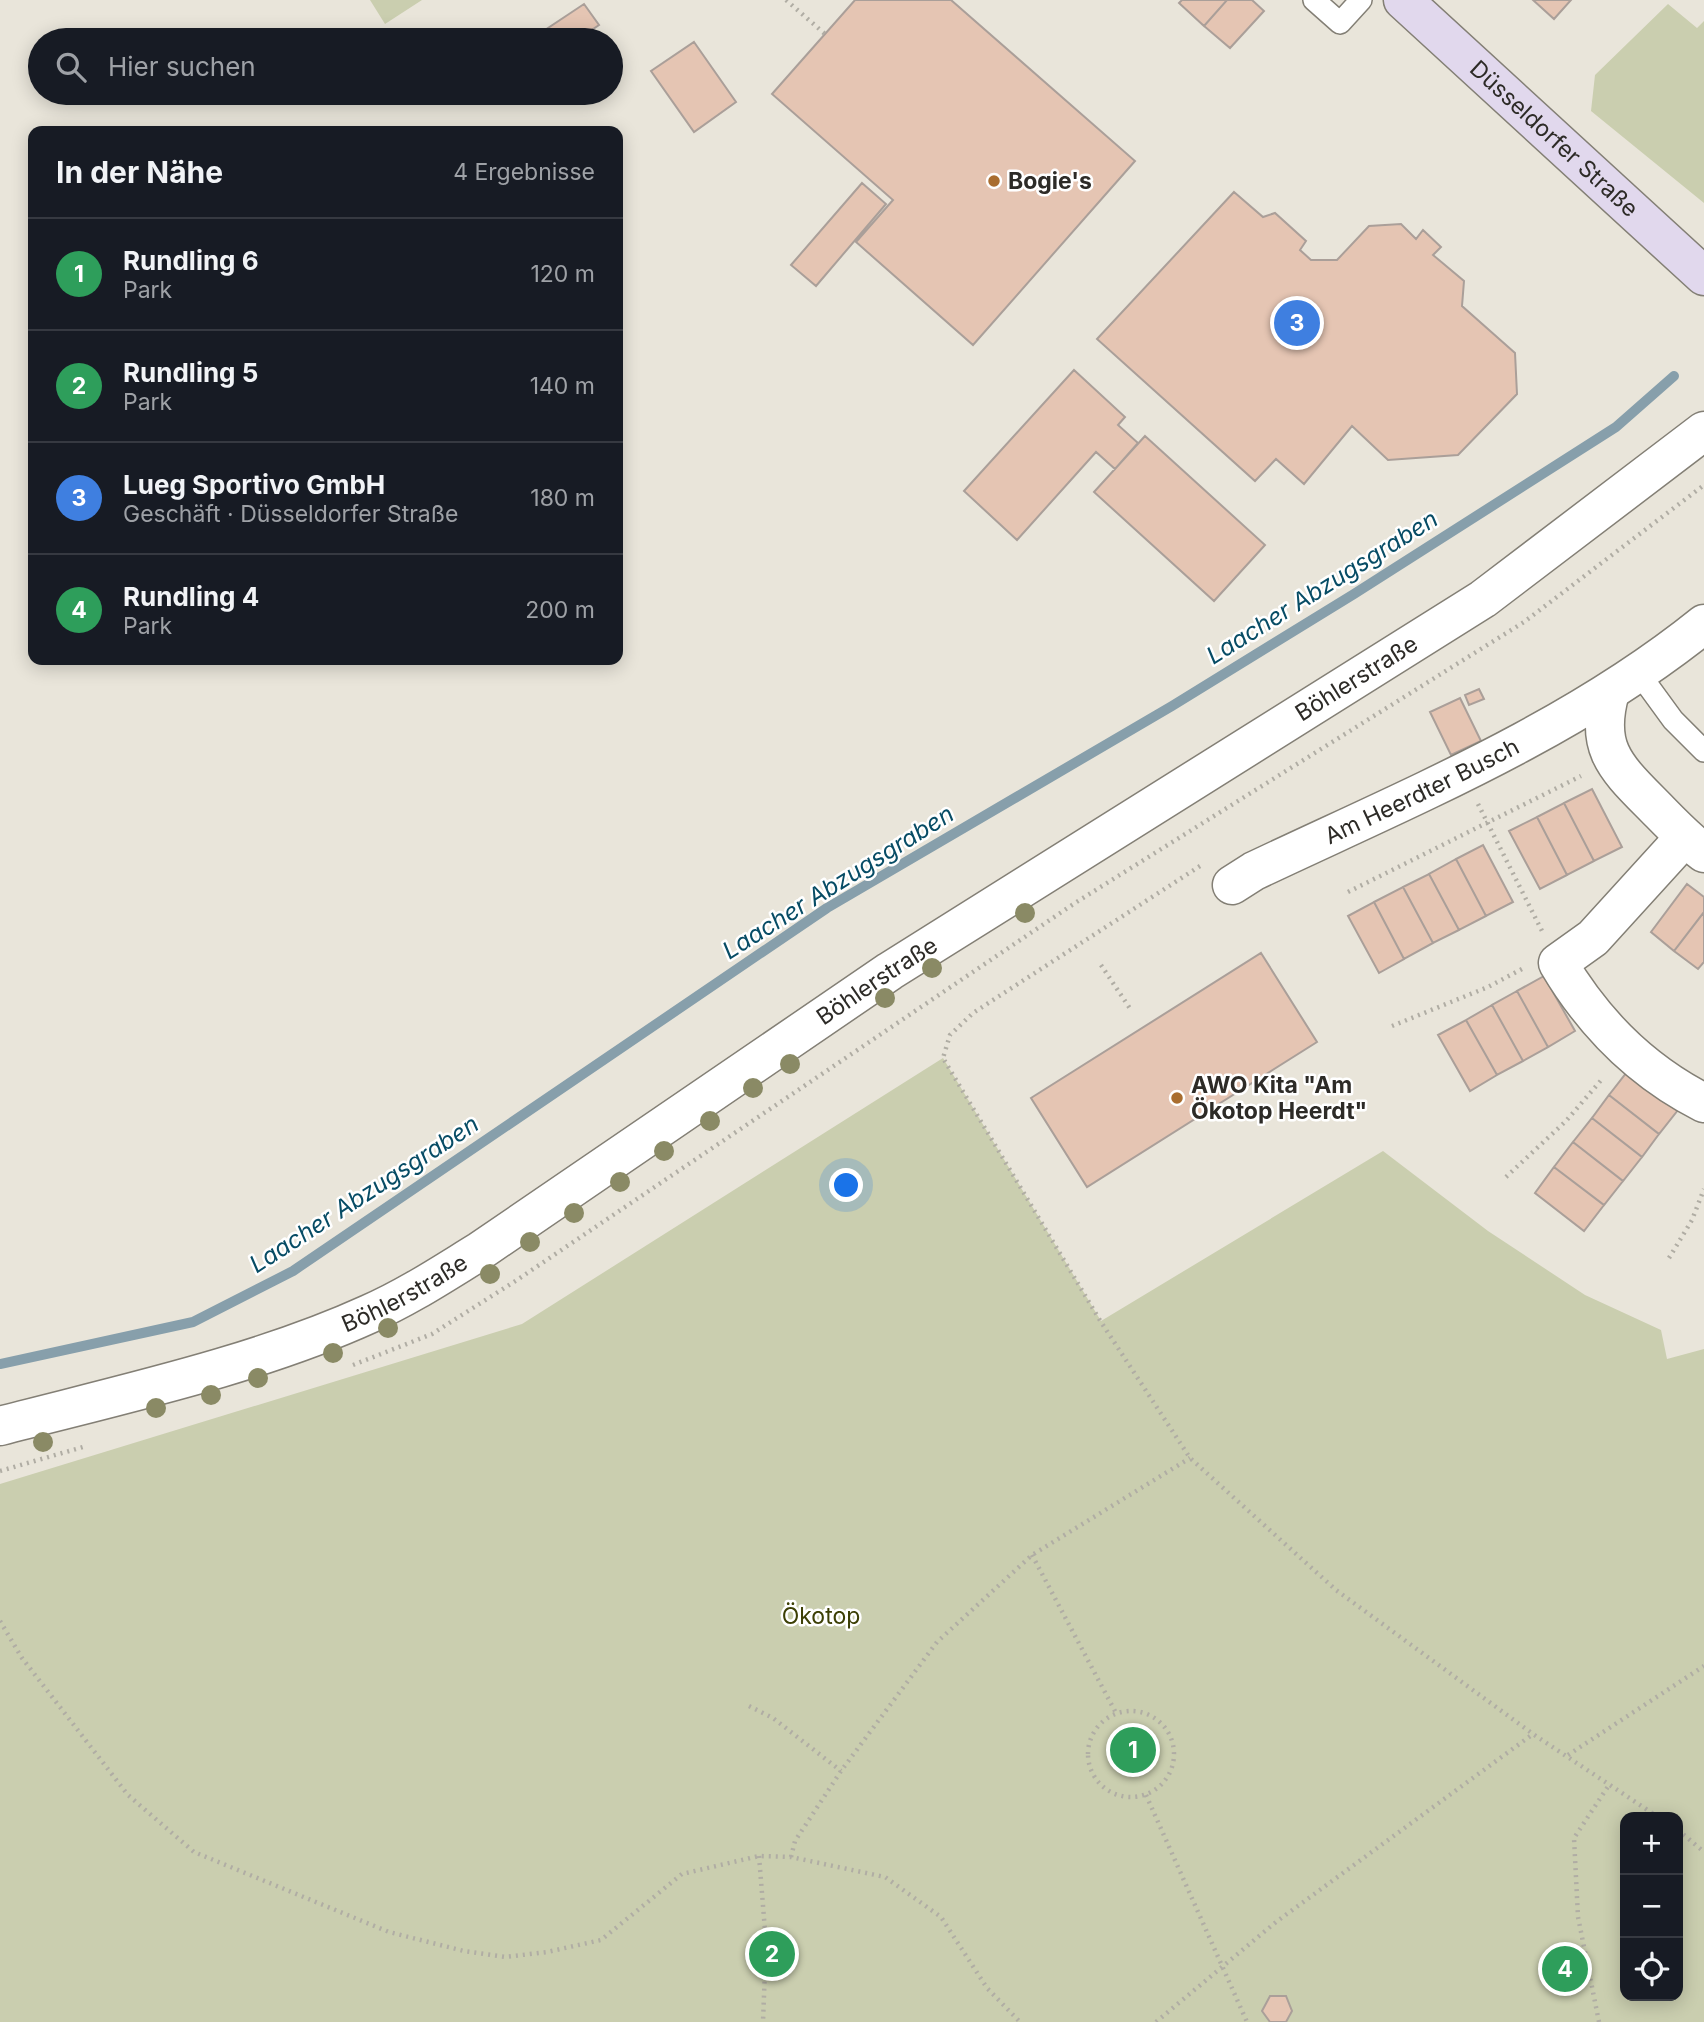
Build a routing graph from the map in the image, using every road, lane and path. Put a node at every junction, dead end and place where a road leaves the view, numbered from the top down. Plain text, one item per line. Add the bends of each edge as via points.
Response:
1 (786, 0) edge
2 (1314, 0) edge
3 (1361, 0) edge
4 (1404, 0) edge
5 (825, 34) dead end
6 (1704, 276) edge
7 (1704, 431) edge
8 (1704, 624) edge
9 (1624, 682) junction
10 (1704, 751) edge
11 (1613, 760) junction
12 (1462, 772) junction
13 (1487, 823) junction
14 (1694, 845) edge
15 (1232, 885) joint
16 (1348, 892) dead end
17 (1555, 958) junction
18 (1101, 965) dead end
19 (1131, 1010) dead end
20 (1392, 1026) dead end
21 (1626, 1052) junction
22 (1704, 1103) edge
23 (1506, 1177) dead end
24 (1704, 1189) edge
25 (1669, 1258) dead end
26 (0, 1426) edge
27 (1190, 1458) junction
28 (1032, 1555) junction
29 (0, 1621) edge
30 (1704, 1666) edge
31 (749, 1706) dead end
32 (1116, 1713) junction
33 (1533, 1734) junction
34 (1569, 1755) junction
35 (841, 1771) junction
36 (1609, 1784) junction
37 (1146, 1795) junction
38 (1651, 1812) edge
39 (1683, 1834) edge
40 (1704, 1852) edge
41 (759, 1856) junction
42 (792, 1857) junction
43 (1225, 1966) junction
44 (763, 2022) edge
45 (1020, 2022) edge
46 (1156, 2022) edge
47 (1247, 2022) edge
48 (1599, 2022) edge

1 - 5 path
2 - 3 lane via 1340,23
4 - 6 main road, Düsseldorfer Straße
7 - 26 street, Böhlerstraße via 1483,599 890,971 480,1251 414,1291 324,1333 135,1391
8 - 9 street, Am Heerdter Busch
9 - 10 lane
9 - 11 street via 1603,716
9 - 12 street, Am Heerdter Busch
11 - 13 path
11 - 14 street
12 - 13 path
12 - 15 street, Am Heerdter Busch
13 - 16 path
13 - 17 path
14 - 17 street via 1593,937
15 - 27 path via 1213,857 973,1013 950,1035 943,1058 1101,1322
17 - 20 path
17 - 21 street via 1572,987
18 - 19 path
21 - 22 street
21 - 23 path via 1566,1121
24 - 25 path
27 - 28 path
27 - 33 path via 1336,1590
28 - 32 path
28 - 35 path via 937,1642
29 - 41 path via 22,1658 128,1795 194,1852 389,1932 506,1957 547,1952 601,1940 682,1874
30 - 34 path
31 - 35 path via 773,1718
32 - 37 path via 1095,1729 1087,1755 1090,1769 1119,1796
32 - 37 path via 1146,1713 1159,1721 1172,1739 1174,1762 1169,1776
33 - 34 path
33 - 43 path via 1276,1922
34 - 36 path
35 - 42 path via 795,1841
36 - 38 path
36 - 48 path via 1574,1838 1577,1917
37 - 43 path
39 - 40 path
41 - 42 path
41 - 44 path via 766,1942
42 - 45 path via 885,1877 941,1917 987,1988
43 - 46 path
43 - 47 path

